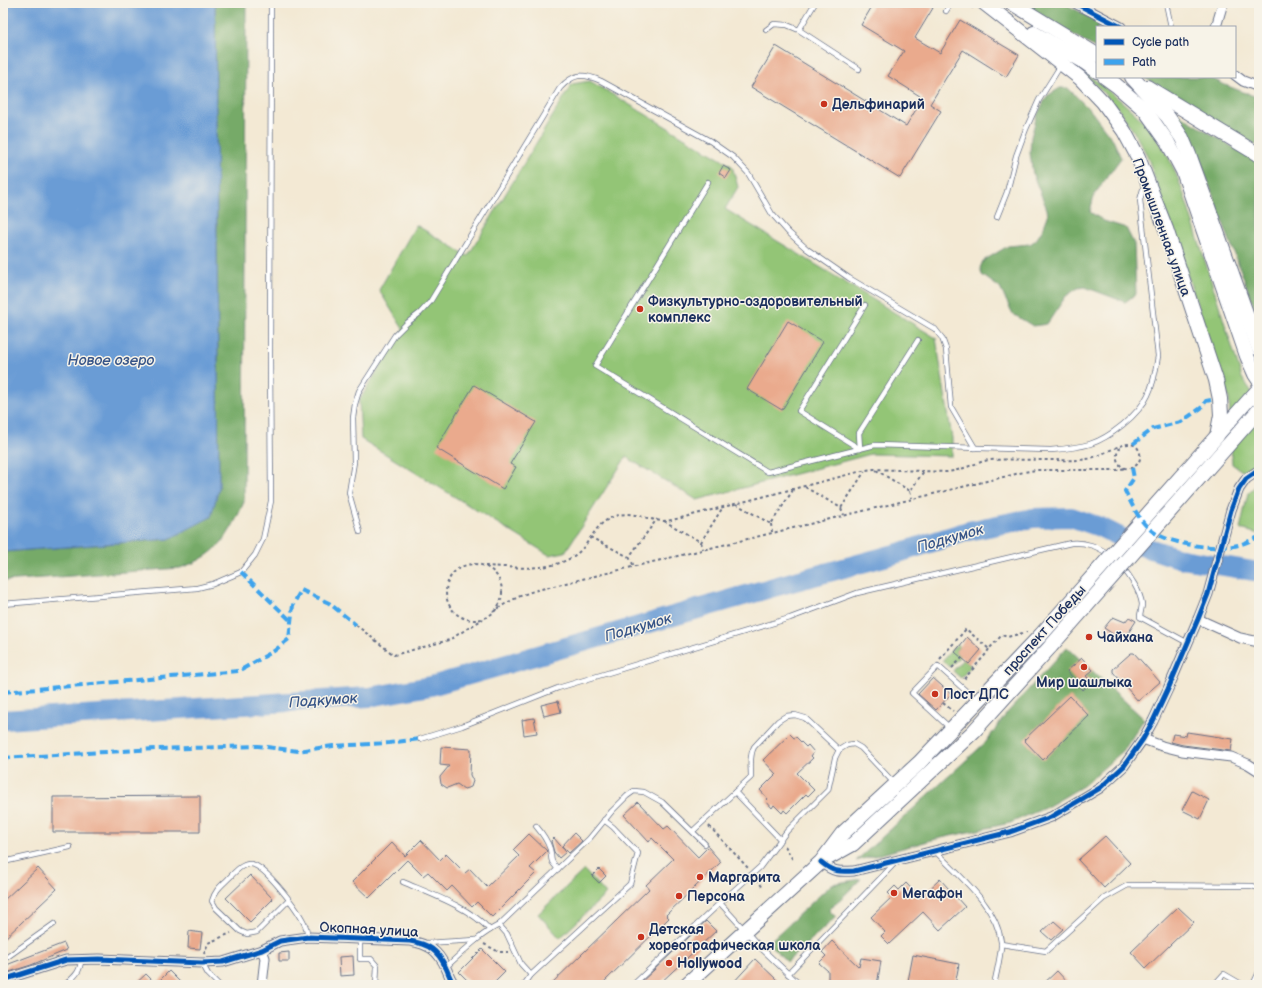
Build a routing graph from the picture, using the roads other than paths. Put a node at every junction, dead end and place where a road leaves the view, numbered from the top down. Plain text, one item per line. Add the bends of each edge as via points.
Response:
1 (271, 3) edge
2 (815, 3) edge
3 (951, 3) edge
4 (1012, 3) edge
5 (1075, 3) edge
6 (1166, 3) edge
7 (1223, 3) edge
8 (983, 6) edge
9 (946, 11) dead end
10 (1120, 26) edge
11 (1171, 26) edge
12 (1215, 26) edge
13 (766, 30) dead end
14 (799, 30) junction
15 (1096, 54) edge
16 (1061, 64) junction
17 (859, 69) dead end
18 (1096, 70) edge
19 (1236, 75) edge
20 (1106, 78) edge
21 (1133, 78) edge
22 (1134, 78) edge
23 (1259, 87) edge
24 (1259, 155) edge
25 (708, 182) dead end
26 (1148, 183) junction
27 (997, 217) dead end
28 (865, 305) dead end
29 (918, 340) dead end
30 (1259, 349) edge
31 (1259, 380) edge
32 (1259, 389) edge
33 (1259, 410) edge
34 (1217, 436) junction
35 (976, 448) junction
36 (860, 449) junction
37 (1259, 470) edge
38 (360, 532) dead end
39 (1113, 558) dead end
40 (1119, 563) dead end
41 (3, 604) edge
42 (1198, 619) junction
43 (1259, 642) edge
44 (1188, 643) junction
45 (978, 702) junction
46 (952, 730) junction
47 (420, 739) dead end
48 (1143, 739) junction
49 (839, 750) junction
50 (1259, 771) edge
51 (895, 785) junction
52 (735, 792) junction
53 (604, 820) junction
54 (536, 826) dead end
55 (693, 831) junction
56 (781, 840) junction
57 (705, 844) dead end
58 (70, 847) dead end
59 (934, 851) junction
60 (898, 860) junction
61 (3, 862) edge
62 (821, 862) junction
63 (558, 869) junction
64 (403, 882) dead end
65 (1259, 888) edge
66 (289, 900) junction
67 (720, 903) junction
68 (54, 924) dead end
69 (499, 925) junction
70 (490, 930) junction
71 (745, 930) junction
72 (308, 937) junction
73 (360, 939) junction
74 (477, 940) junction
75 (424, 944) junction
76 (1001, 944) junction
77 (262, 950) junction
78 (81, 959) junction
79 (3, 960) edge
80 (202, 964) junction
81 (446, 967) junction
82 (1259, 972) edge
83 (788, 974) junction
84 (530, 975) junction
85 (3, 980) edge
86 (70, 981) junction
87 (65, 985) edge
88 (74, 985) edge
89 (219, 985) edge
90 (262, 985) edge
91 (376, 985) edge
92 (455, 985) edge
93 (524, 985) edge
94 (633, 985) edge
95 (686, 985) edge
96 (800, 985) edge
97 (994, 985) edge
98 (1214, 985) edge
99 (1243, 985) edge
100 (1253, 985) edge

1 - 41 lane via 271,501 263,539 255,555 241,572 213,584 197,588
2 - 14 lane
3 - 9 lane
4 - 15 main road
5 - 10 street
6 - 11 lane
7 - 12 street
8 - 16 main road, Промышленная улица
8 - 18 main road via 1084,61
13 - 14 lane via 774,24 787,25
14 - 17 lane
16 - 26 main road, Промышленная улица via 1080,78 1103,102 1124,131
16 - 27 lane via 1038,100 1016,156 1007,192
19 - 23 street via 1243,81
20 - 31 main road via 1144,110 1167,141 1183,172 1247,356
21 - 30 main road via 1168,117 1182,138
22 - 24 main road
25 - 36 lane via 595,366 768,472
26 - 34 main road, Промышленная улица via 1166,229 1216,380 1221,415
26 - 35 lane via 1140,200 1158,356 1148,396 1121,427 1090,444 1050,450
28 - 36 lane via 799,411
29 - 36 lane via 859,433
32 - 34 main road, проспект Победы
33 - 62 main road, проспект Победы, bridge via 974,730 853,844
34 - 45 main road, проспект Победы, bridge via 1034,634
35 - 36 lane via 875,445
35 - 38 lane via 951,407 946,349 935,329 807,249 772,214 748,173 733,156 601,81 579,75 568,79 560,88 430,302 395,335 359,391 353,418 354,462 349,493
37 - 42 street via 1246,479 1239,489 1208,594
39 - 47 lane via 1084,542 1071,543 857,593 790,618 558,688 462,726
40 - 44 lane via 1131,577 1136,588 1142,604 1140,617
42 - 43 street via 1240,638
42 - 44 street
44 - 48 street
45 - 46 main road, проспект Победы
45 - 46 lane via 938,666 912,694
46 - 51 main road, проспект Победы
48 - 50 street via 1182,751 1231,757
48 - 59 street via 1124,766 1100,788 1051,816 1010,832
49 - 51 lane via 854,744 861,748
49 - 52 lane via 805,718 786,716 778,721 754,748 751,777
49 - 56 lane via 828,790
51 - 62 main road, проспект Победы via 842,834
52 - 55 lane
52 - 56 lane
53 - 55 lane via 634,791 644,792 662,802
53 - 63 lane via 589,839
53 - 84 lane via 638,853 630,884
54 - 63 lane via 550,849 550,861
55 - 57 lane
56 - 67 lane via 760,867
58 - 61 lane
59 - 60 street
59 - 76 lane via 991,912
60 - 62 street via 841,871 830,869
60 - 83 lane
62 - 71 main road, проспект Победы
63 - 69 lane
64 - 70 lane via 449,902 478,919
65 - 76 lane via 1128,885 1103,899 1046,951
66 - 66 lane via 259,867 250,864 243,865 214,893 212,901 240,931 248,934 257,932
66 - 72 lane via 306,926
67 - 71 lane
67 - 94 lane
68 - 79 lane
69 - 70 lane
69 - 84 lane via 507,934 521,964
70 - 74 lane
71 - 83 lane
71 - 95 main road, проспект Победы
72 - 73 street, Окопная улица
72 - 77 street, Окопная улица via 280,941
73 - 75 street, Окопная улица
73 - 91 lane via 360,958 371,959 377,966
74 - 75 lane
74 - 81 lane
75 - 81 street, Окопная улица via 438,954
76 - 97 lane
77 - 80 street, Окопная улица via 223,962
77 - 90 street via 265,958
78 - 80 street, Окопная улица
78 - 85 street, Окопная улица via 66,960
78 - 86 lane via 78,973
80 - 89 lane
81 - 92 street, Окопная улица
82 - 100 lane
83 - 96 lane
84 - 93 lane
86 - 87 lane
86 - 88 lane
98 - 99 lane via 1224,974

